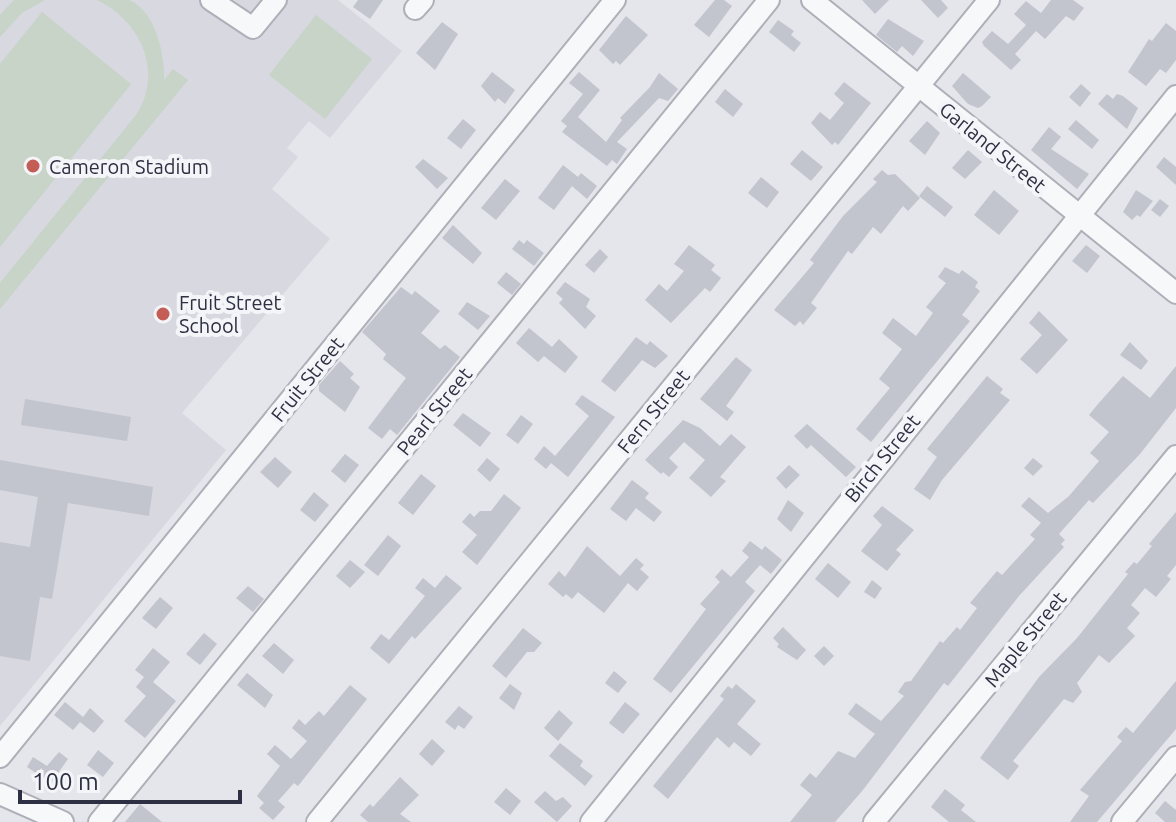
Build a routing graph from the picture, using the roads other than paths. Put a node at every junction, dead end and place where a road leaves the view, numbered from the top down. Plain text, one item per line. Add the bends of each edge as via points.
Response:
1 (211, 0) edge
2 (276, 0) edge
3 (615, 0) edge
4 (769, 0) edge
5 (812, 0) edge
6 (989, 0) edge
7 (917, 86) junction
8 (1176, 96) edge
9 (1077, 214) junction
10 (1176, 293) edge
11 (1176, 456) edge
12 (0, 757) edge
13 (1176, 757) edge
14 (0, 794) edge
15 (63, 822) edge
16 (99, 822) edge
17 (317, 822) edge
18 (591, 822) edge
19 (874, 822) edge
20 (1122, 822) edge

1 - 2 street via 253,28
3 - 12 street, Fruit Street
4 - 16 street, Pearl Street
5 - 7 street, Garland Street
6 - 7 street, Fern Street
7 - 9 street, Garland Street
7 - 17 street, Fern Street
8 - 9 street, Birch Street
9 - 10 street, Garland Street
9 - 18 street, Birch Street
11 - 19 street, Maple Street
13 - 20 street
14 - 15 street

